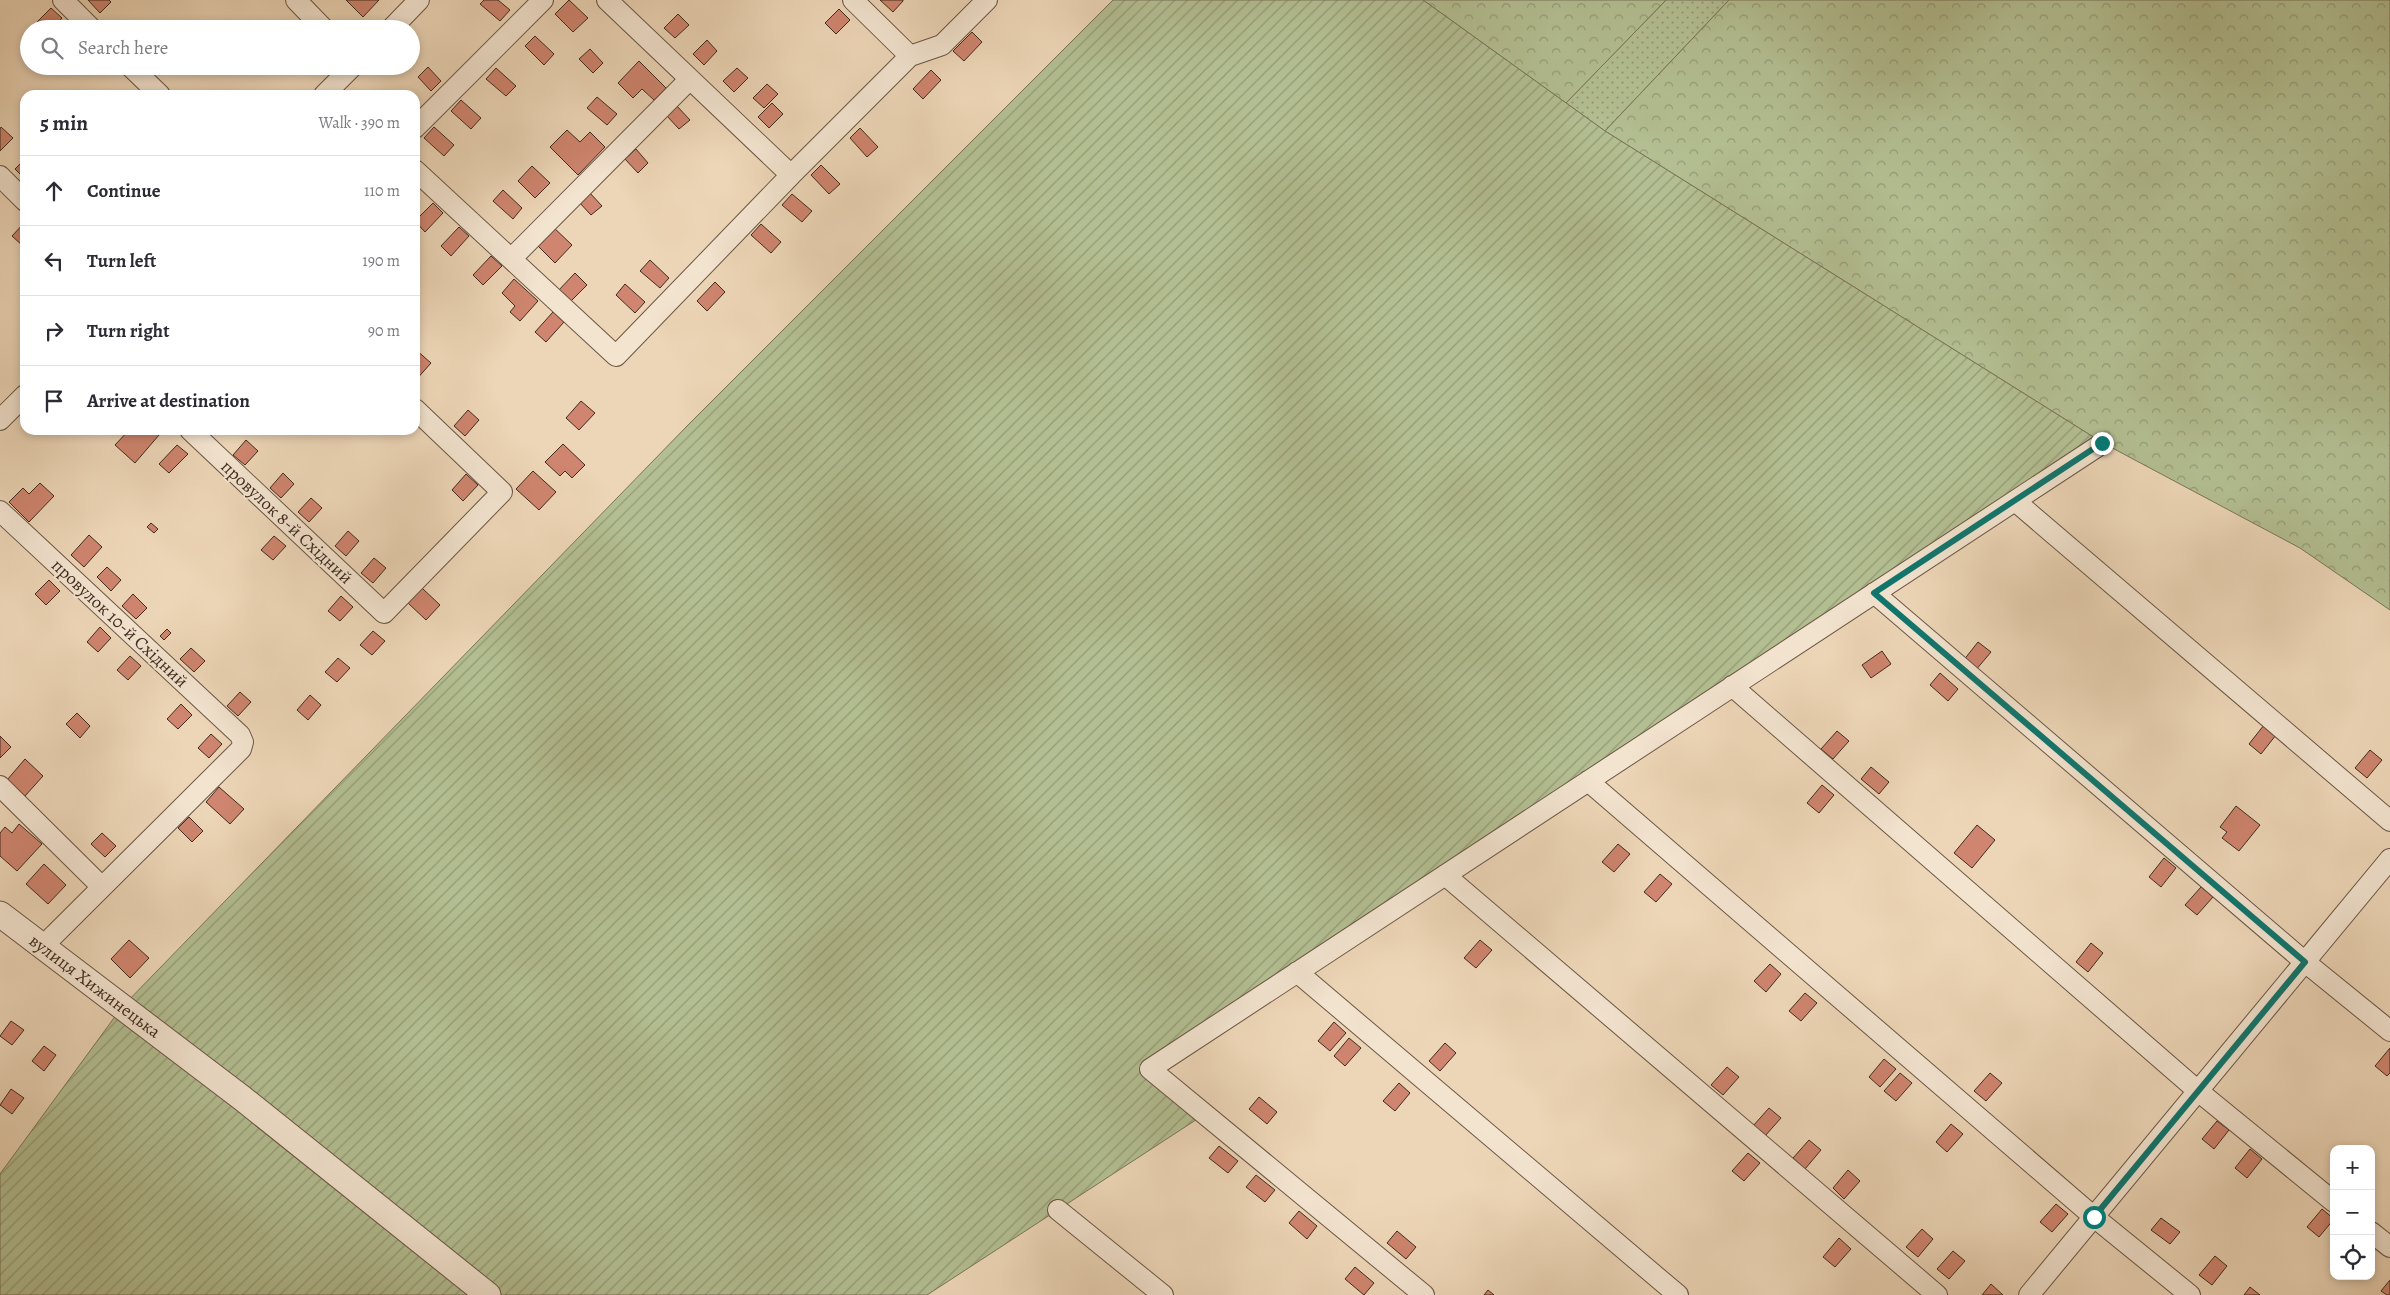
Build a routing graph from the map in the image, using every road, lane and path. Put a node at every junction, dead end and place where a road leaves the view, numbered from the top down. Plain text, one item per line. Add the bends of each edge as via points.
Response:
1 (63, 0) edge
2 (296, 0) edge
3 (419, 0) edge
4 (543, 0) edge
5 (606, 0) edge
6 (852, 0) edge
7 (987, 0) edge
8 (83, 20) edge
9 (315, 20) edge
10 (399, 20) edge
11 (910, 56) junction
12 (139, 75) edge
13 (346, 75) edge
14 (690, 79) junction
15 (155, 90) edge
16 (333, 90) edge
17 (420, 123) edge
18 (420, 175) edge
19 (791, 175) junction
20 (0, 176) edge
21 (20, 196) edge
22 (510, 258) junction
23 (20, 400) edge
24 (420, 414) edge
25 (0, 420) edge
26 (195, 435) edge
27 (2102, 443) dead end
28 (2015, 501) junction
29 (0, 510) edge
30 (1874, 593) junction
31 (1732, 686) junction
32 (1588, 780) junction
33 (0, 786) edge
34 (2390, 821) edge
35 (2390, 859) edge
36 (1445, 875) junction
37 (102, 887) junction
38 (0, 914) edge
39 (43, 946) junction
40 (2305, 962) junction
41 (1297, 972) junction
42 (2390, 1031) edge
43 (2198, 1091) junction
44 (2330, 1199) edge
45 (1058, 1210) dead end
46 (2094, 1217) junction
47 (2375, 1235) edge
48 (2390, 1248) edge
49 (488, 1295) edge
50 (1163, 1295) edge
51 (1424, 1295) edge
52 (1678, 1295) edge
53 (1937, 1295) edge
54 (2029, 1295) edge
55 (2190, 1295) edge

1 - 8 street
2 - 9 street
3 - 10 street
4 - 17 street
5 - 14 street
6 - 11 street
7 - 11 street via 942,45
11 - 19 street
12 - 15 street
13 - 16 street
14 - 19 street
14 - 22 street
18 - 22 street
19 - 22 street via 616,356
20 - 21 street
23 - 25 street
24 - 26 street, провулок 8-й Східний via 502,492 384,614
27 - 28 street
28 - 30 street
28 - 34 street
29 - 37 street, провулок 10-й Східний via 240,735 243,742 241,749
30 - 31 street
30 - 40 street
31 - 32 street
31 - 43 street
32 - 36 street
32 - 46 street
33 - 37 street
35 - 40 street
36 - 41 street
36 - 53 street
37 - 39 street
38 - 39 street, вулиця Хижинецька
39 - 49 street, вулиця Хижинецька via 190,1058
40 - 42 street
40 - 43 street
41 - 51 street via 1150,1069
41 - 52 street
43 - 44 street
43 - 46 street
45 - 50 street
46 - 54 street
46 - 55 street
47 - 48 street

